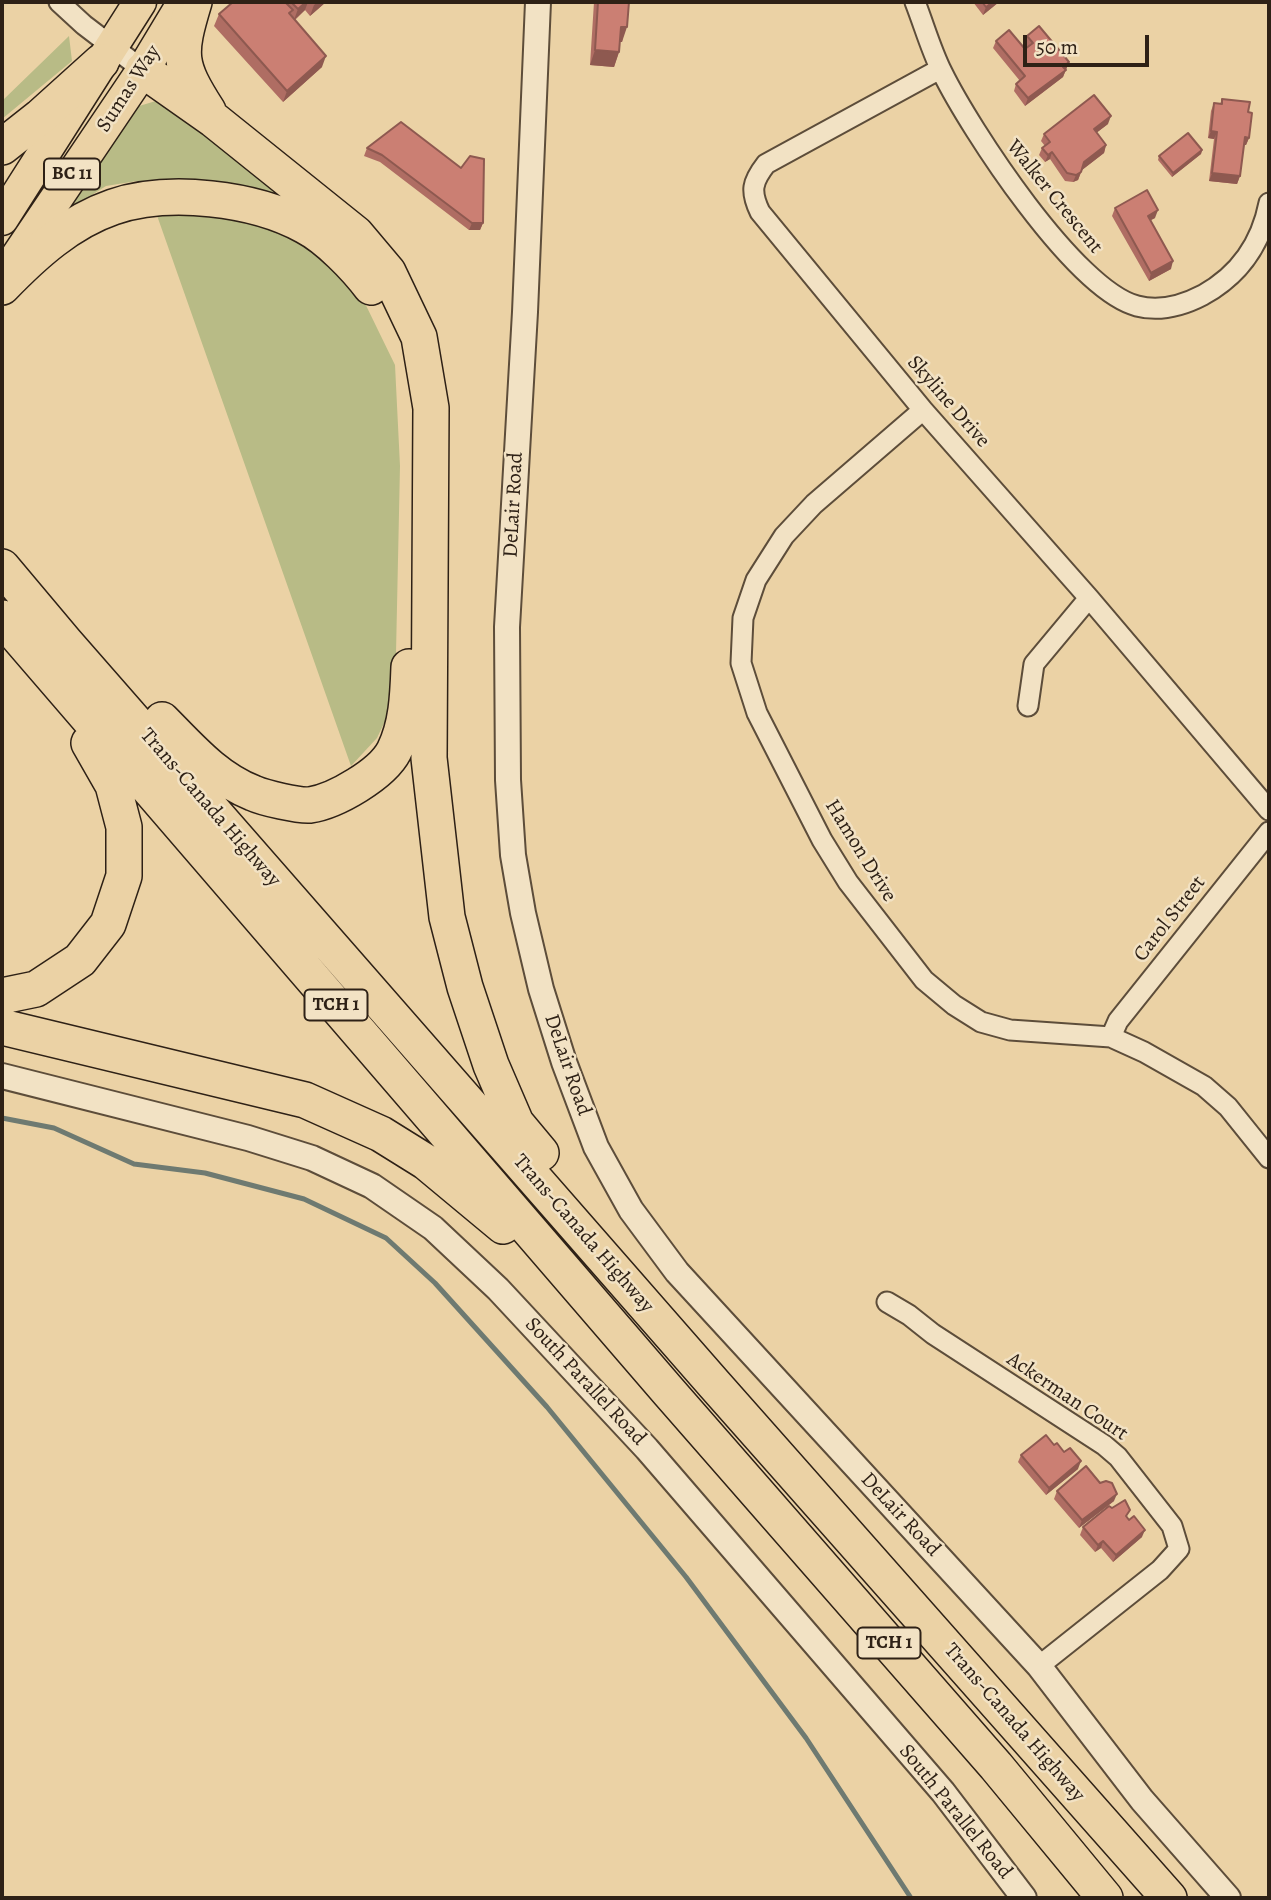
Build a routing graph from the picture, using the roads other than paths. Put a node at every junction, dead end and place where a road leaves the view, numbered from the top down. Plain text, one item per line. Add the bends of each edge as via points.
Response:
1 (58, 2) edge
2 (140, 2) edge
3 (184, 2) edge
4 (194, 2) edge
5 (538, 2) edge
6 (915, 2) edge
7 (106, 54) junction
8 (143, 69) junction
9 (940, 69) junction
10 (214, 120) junction
11 (2, 146) edge
12 (1269, 204) edge
13 (2, 219) edge
14 (2, 279) edge
15 (2, 287) edge
16 (923, 410) junction
17 (2, 566) edge
18 (1089, 598) junction
19 (2, 618) edge
20 (2, 625) edge
21 (65, 642) junction
22 (1028, 706) dead end
23 (1269, 810) edge
24 (1269, 832) edge
25 (2, 996) edge
26 (2, 1027) edge
27 (1111, 1037) junction
28 (2, 1076) edge
29 (1269, 1158) edge
30 (887, 1302) dead end
31 (715, 1385) junction
32 (669, 1392) junction
33 (1038, 1666) junction
34 (1024, 1898) edge
35 (1105, 1898) edge
36 (1169, 1898) edge
37 (1228, 1898) edge

1 - 7 street
2 - 7 highway, Sumas Way / BC 11
3 - 8 highway, Sumas Way / BC 11
4 - 10 highway via 182,59 189,81
5 - 33 street, DeLair Road via 506,627 513,855 541,989 596,1147 631,1210 677,1272
6 - 9 street, Walker Crescent
7 - 8 street
7 - 11 highway
7 - 13 highway, Sumas Way / BC 11
8 - 10 highway
8 - 14 highway, Sumas Way / BC 11
9 - 12 street, Walker Crescent via 987,149 1049,232 1077,265 1111,294 1136,306 1164,309 1215,288 1242,266 1265,223
9 - 16 street, Skyline Drive via 766,164 755,178 753,198
10 - 31 highway via 356,234 388,272 419,337 431,408 429,758 447,917 465,988 516,1124 605,1228
15 - 21 highway via 36,252 113,207 161,197 206,198 257,207 306,226 356,267 384,305 401,347 410,394 408,692 404,724 393,753 375,771 338,797 308,805 254,794 214,772 125,684
16 - 18 street, Skyline Drive
16 - 27 street, Hamon Drive via 814,504 784,536 756,580 743,618 741,663 757,713 822,840 848,882 924,980 981,1022 1010,1030
17 - 21 highway, Trans-Canada Highway / TCH 1
18 - 22 street via 1034,664
18 - 23 street, Skyline Drive
19 - 32 highway, Trans-Canada Highway / TCH 1
20 - 25 highway via 90,745 113,785 124,827 124,876 108,924 80,960 36,989
21 - 31 highway, Trans-Canada Highway / TCH 1
24 - 27 street, Carol Street via 1127,1010
26 - 32 highway via 305,1100 381,1135 426,1162 516,1238
27 - 29 street, Hamon Drive via 1204,1086 1228,1107
28 - 34 street, South Parallel Road via 312,1158 372,1186 433,1228 498,1289 647,1449 943,1793
30 - 33 street, Ackerman Court via 1111,1451 1172,1526 1179,1549 1160,1570
31 - 36 highway, Trans-Canada Highway / TCH 1
32 - 35 highway, Trans-Canada Highway / TCH 1 via 996,1766
33 - 37 street, DeLair Road via 1142,1800

